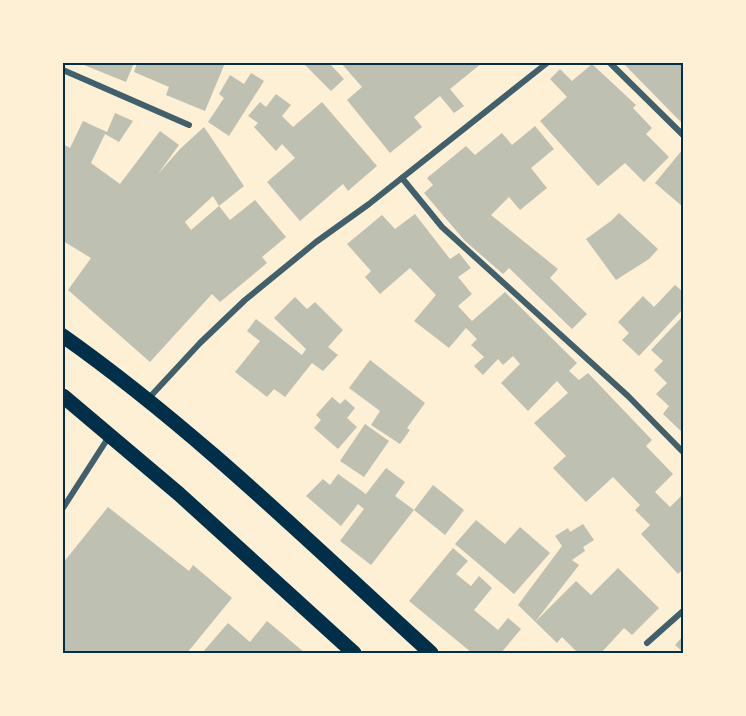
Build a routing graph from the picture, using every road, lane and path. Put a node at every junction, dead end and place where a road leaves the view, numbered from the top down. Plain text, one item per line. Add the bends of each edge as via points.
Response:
1 (547, 63) edge
2 (610, 63) edge
3 (63, 70) edge
4 (189, 125) dead end
5 (683, 135) edge
6 (402, 178) junction
7 (63, 336) edge
8 (63, 396) edge
9 (148, 399) junction
10 (110, 435) junction
11 (683, 452) edge
12 (63, 508) edge
13 (683, 611) edge
14 (647, 643) dead end
15 (354, 653) edge
16 (431, 653) edge

1 - 6 street
2 - 5 street
3 - 4 street
6 - 9 street via 245,300
6 - 11 street via 442,227 628,396
7 - 9 main road
8 - 10 main road
9 - 16 main road
10 - 12 street
10 - 15 main road
13 - 14 street

